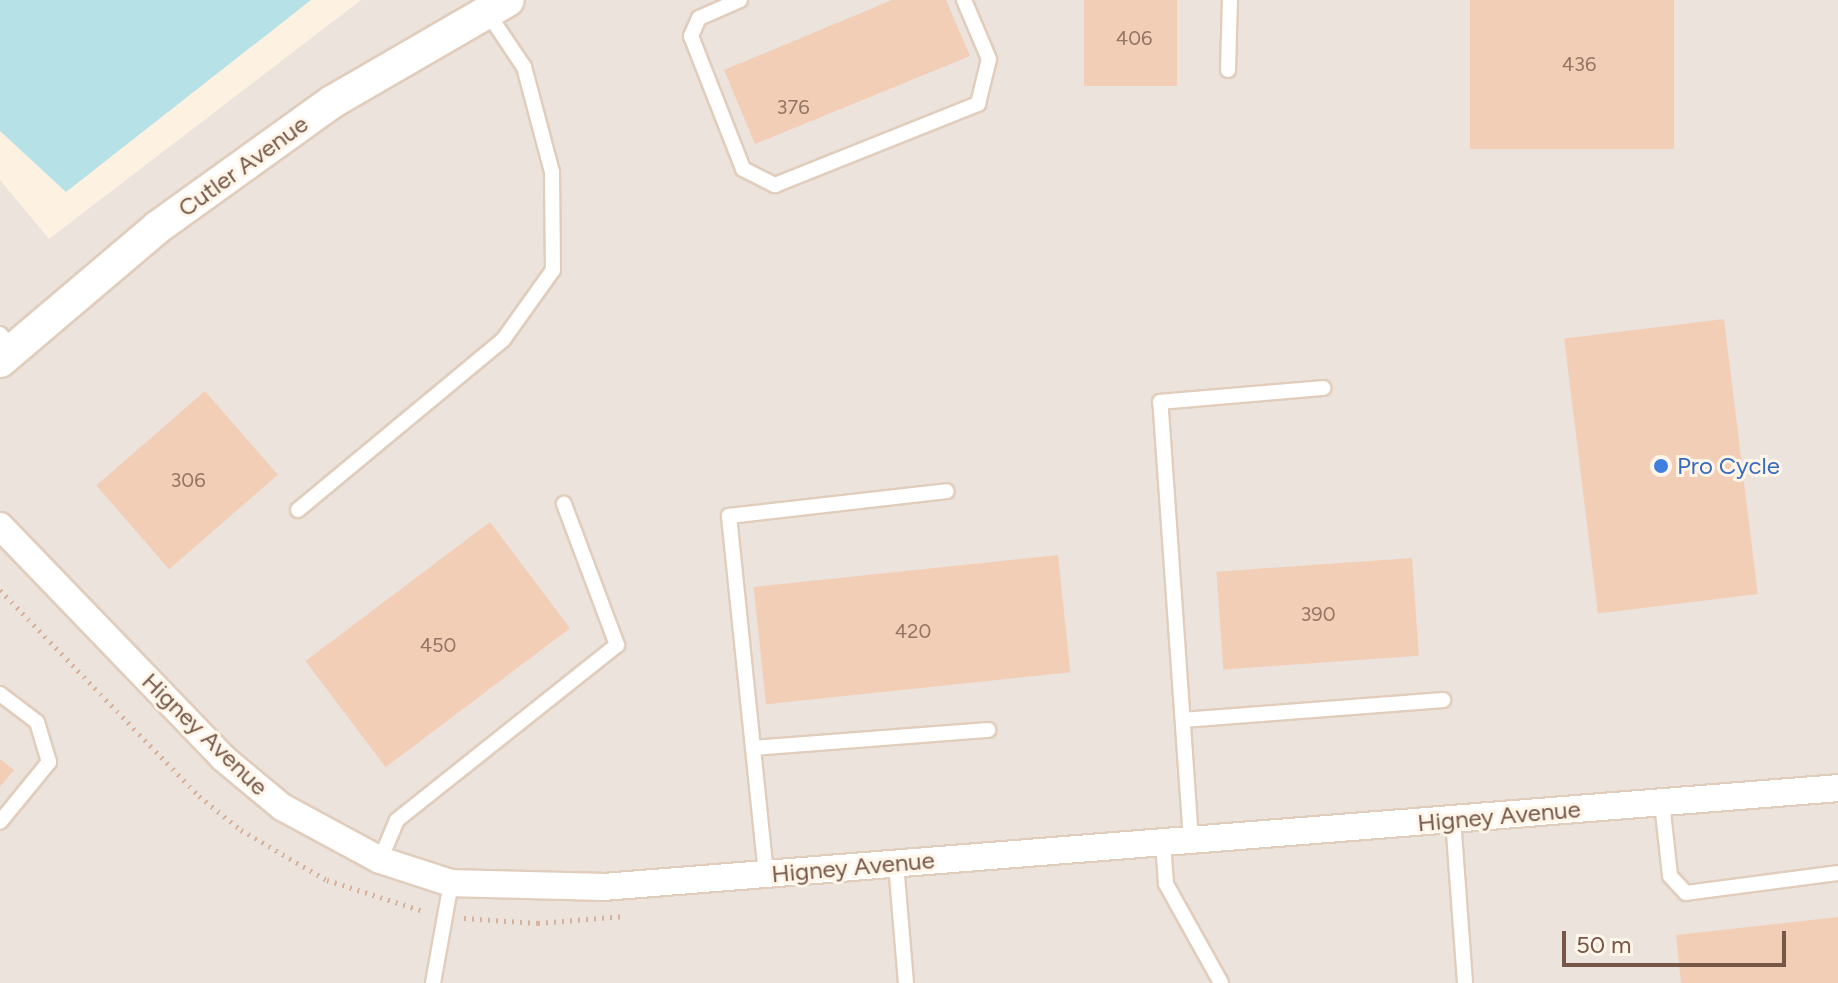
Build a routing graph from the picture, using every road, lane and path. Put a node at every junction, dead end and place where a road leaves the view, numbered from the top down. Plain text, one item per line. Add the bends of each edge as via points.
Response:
1 (740, 0) edge
2 (964, 0) edge
3 (1230, 0) edge
4 (497, 6) edge
5 (1228, 70) dead end
6 (4, 348) edge
7 (1323, 388) dead end
8 (947, 491) dead end
9 (564, 504) dead end
10 (298, 510) dead end
11 (0, 526) edge
12 (0, 694) edge
13 (1443, 700) dead end
14 (1183, 720) junction
15 (988, 730) dead end
16 (753, 748) junction
17 (1838, 788) edge
18 (1662, 803) junction
19 (1453, 819) junction
20 (0, 822) edge
21 (1191, 840) junction
22 (1163, 842) junction
23 (380, 860) junction
24 (896, 864) junction
25 (1838, 873) edge
26 (766, 874) junction
27 (451, 883) junction
28 (433, 983) edge
29 (906, 983) edge
30 (1221, 983) edge
31 (1465, 983) edge

1 - 2 lane via 699,18 691,36 743,169 775,185 978,104 989,59
3 - 5 lane
4 - 6 street, Cutler Avenue via 332,102 158,227
4 - 10 lane via 524,67 552,172 553,270 503,340
7 - 14 lane via 1160,402
8 - 16 lane via 729,516
9 - 23 lane via 617,645 397,820
11 - 23 street, Higney Avenue via 223,758 282,807
12 - 20 lane via 37,722 49,762
13 - 14 lane
14 - 21 lane
15 - 16 lane
16 - 26 lane
17 - 18 street, Higney Avenue
18 - 19 street, Higney Avenue
18 - 25 lane via 1670,876 1686,893
19 - 21 street, Higney Avenue
19 - 31 lane
21 - 22 street, Higney Avenue
22 - 24 street, Higney Avenue
22 - 30 lane via 1166,884
23 - 27 street, Higney Avenue
24 - 26 street, Higney Avenue
24 - 29 lane
26 - 27 street, Higney Avenue via 603,887
27 - 28 lane

